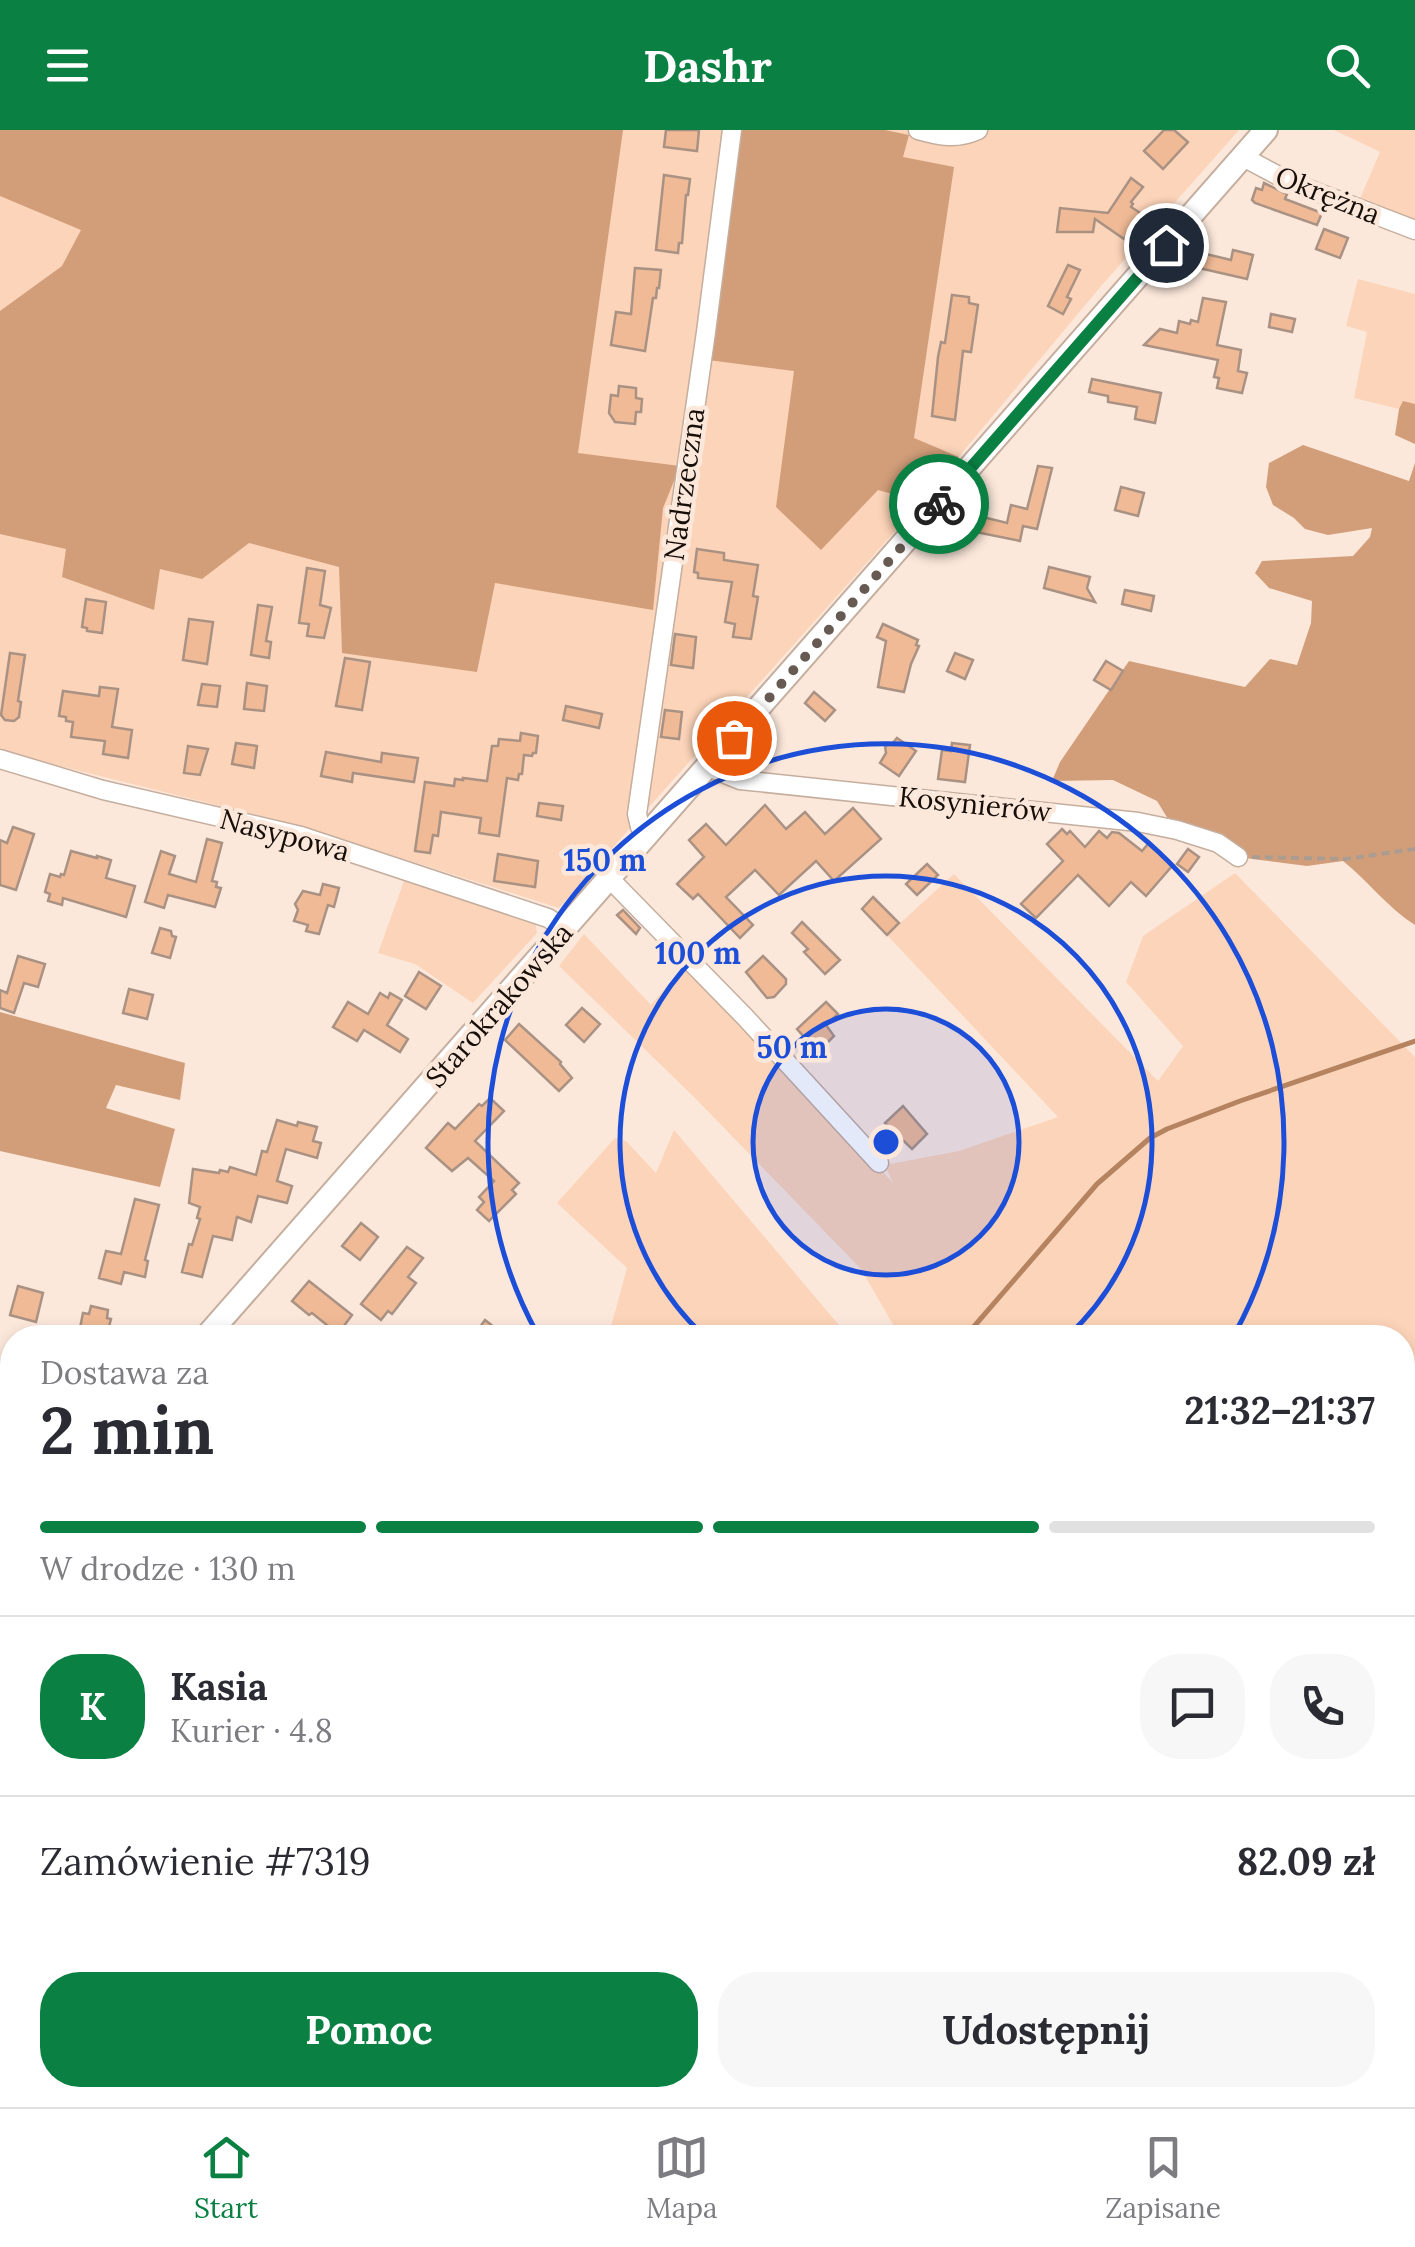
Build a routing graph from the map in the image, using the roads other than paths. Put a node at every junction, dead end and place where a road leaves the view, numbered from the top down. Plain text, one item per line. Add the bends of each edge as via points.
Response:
1 (732, 130) edge
2 (918, 130) edge
3 (978, 130) edge
4 (1266, 130) edge
5 (1243, 157) junction
6 (1415, 230) edge
7 (0, 760) edge
8 (708, 767) junction
9 (647, 836) junction
10 (1238, 857) road end
11 (610, 879) junction
12 (565, 929) junction
13 (879, 1163) dead end
14 (217, 1325) edge

1 - 9 street, Nadrzeczna via 637,814
2 - 3 street via 947,137
4 - 5 street, Starokrakowska
5 - 6 street, Okrężna
5 - 8 street, Starokrakowska
7 - 12 street, Nasypowa via 301,836
8 - 9 street, Starokrakowska
8 - 10 street, Kosynierów via 740,780 1138,822 1218,843
9 - 11 street, Starokrakowska
11 - 12 street, Starokrakowska
11 - 13 street
12 - 14 street, Starokrakowska

